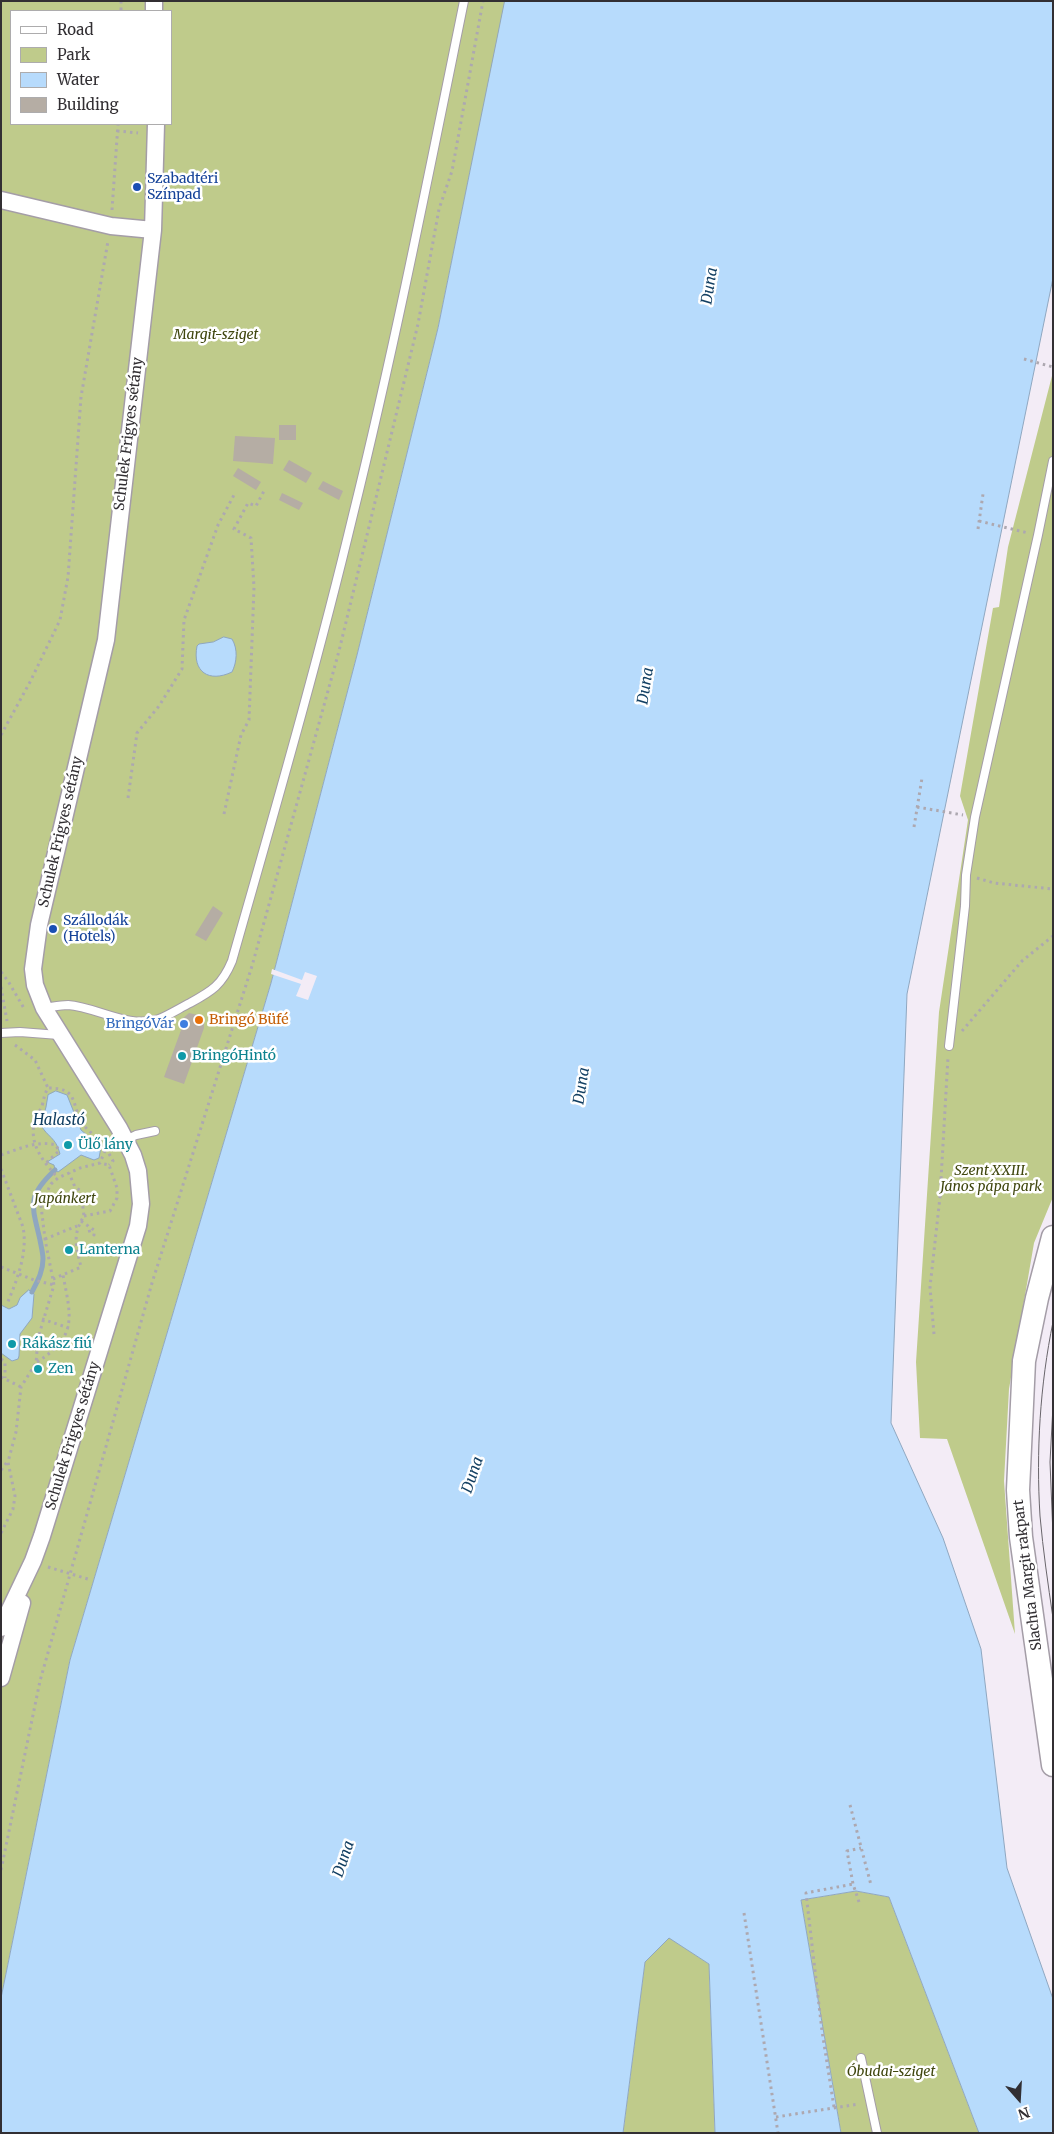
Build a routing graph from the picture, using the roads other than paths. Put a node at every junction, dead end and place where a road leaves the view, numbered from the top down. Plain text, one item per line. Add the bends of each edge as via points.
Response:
1 (464, 1) edge
2 (156, 125) edge
3 (1, 200) edge
4 (153, 230) junction
5 (1053, 461) edge
6 (44, 1008) junction
7 (5, 1033) edge
8 (60, 1035) junction
9 (949, 1046) road end
10 (155, 1131) dead end
11 (126, 1140) junction
12 (1053, 1237) edge
13 (33, 1561) junction
14 (1, 1628) edge
15 (1, 1678) edge
16 (1053, 1765) edge
17 (861, 2058) dead end
18 (877, 2133) edge

1 - 6 lane via 396,330 353,516 295,738 225,978 204,996 158,1019 127,1020 67,1005
2 - 4 street, Schulek Frigyes sétány
3 - 4 street via 111,226
4 - 6 street, Schulek Frigyes sétány via 106,640 36,938 34,985
5 - 9 lane via 975,817
6 - 8 street, Schulek Frigyes sétány
7 - 8 lane
8 - 11 street, Schulek Frigyes sétány
10 - 11 lane
11 - 13 street, Schulek Frigyes sétány via 138,1172 138,1226
12 - 16 main road, Slachta Margit rakpart via 1024,1361 1018,1490 1021,1537
13 - 14 street, Schulek Frigyes sétány
13 - 15 street, Schulek Frigyes sétány
17 - 18 lane

